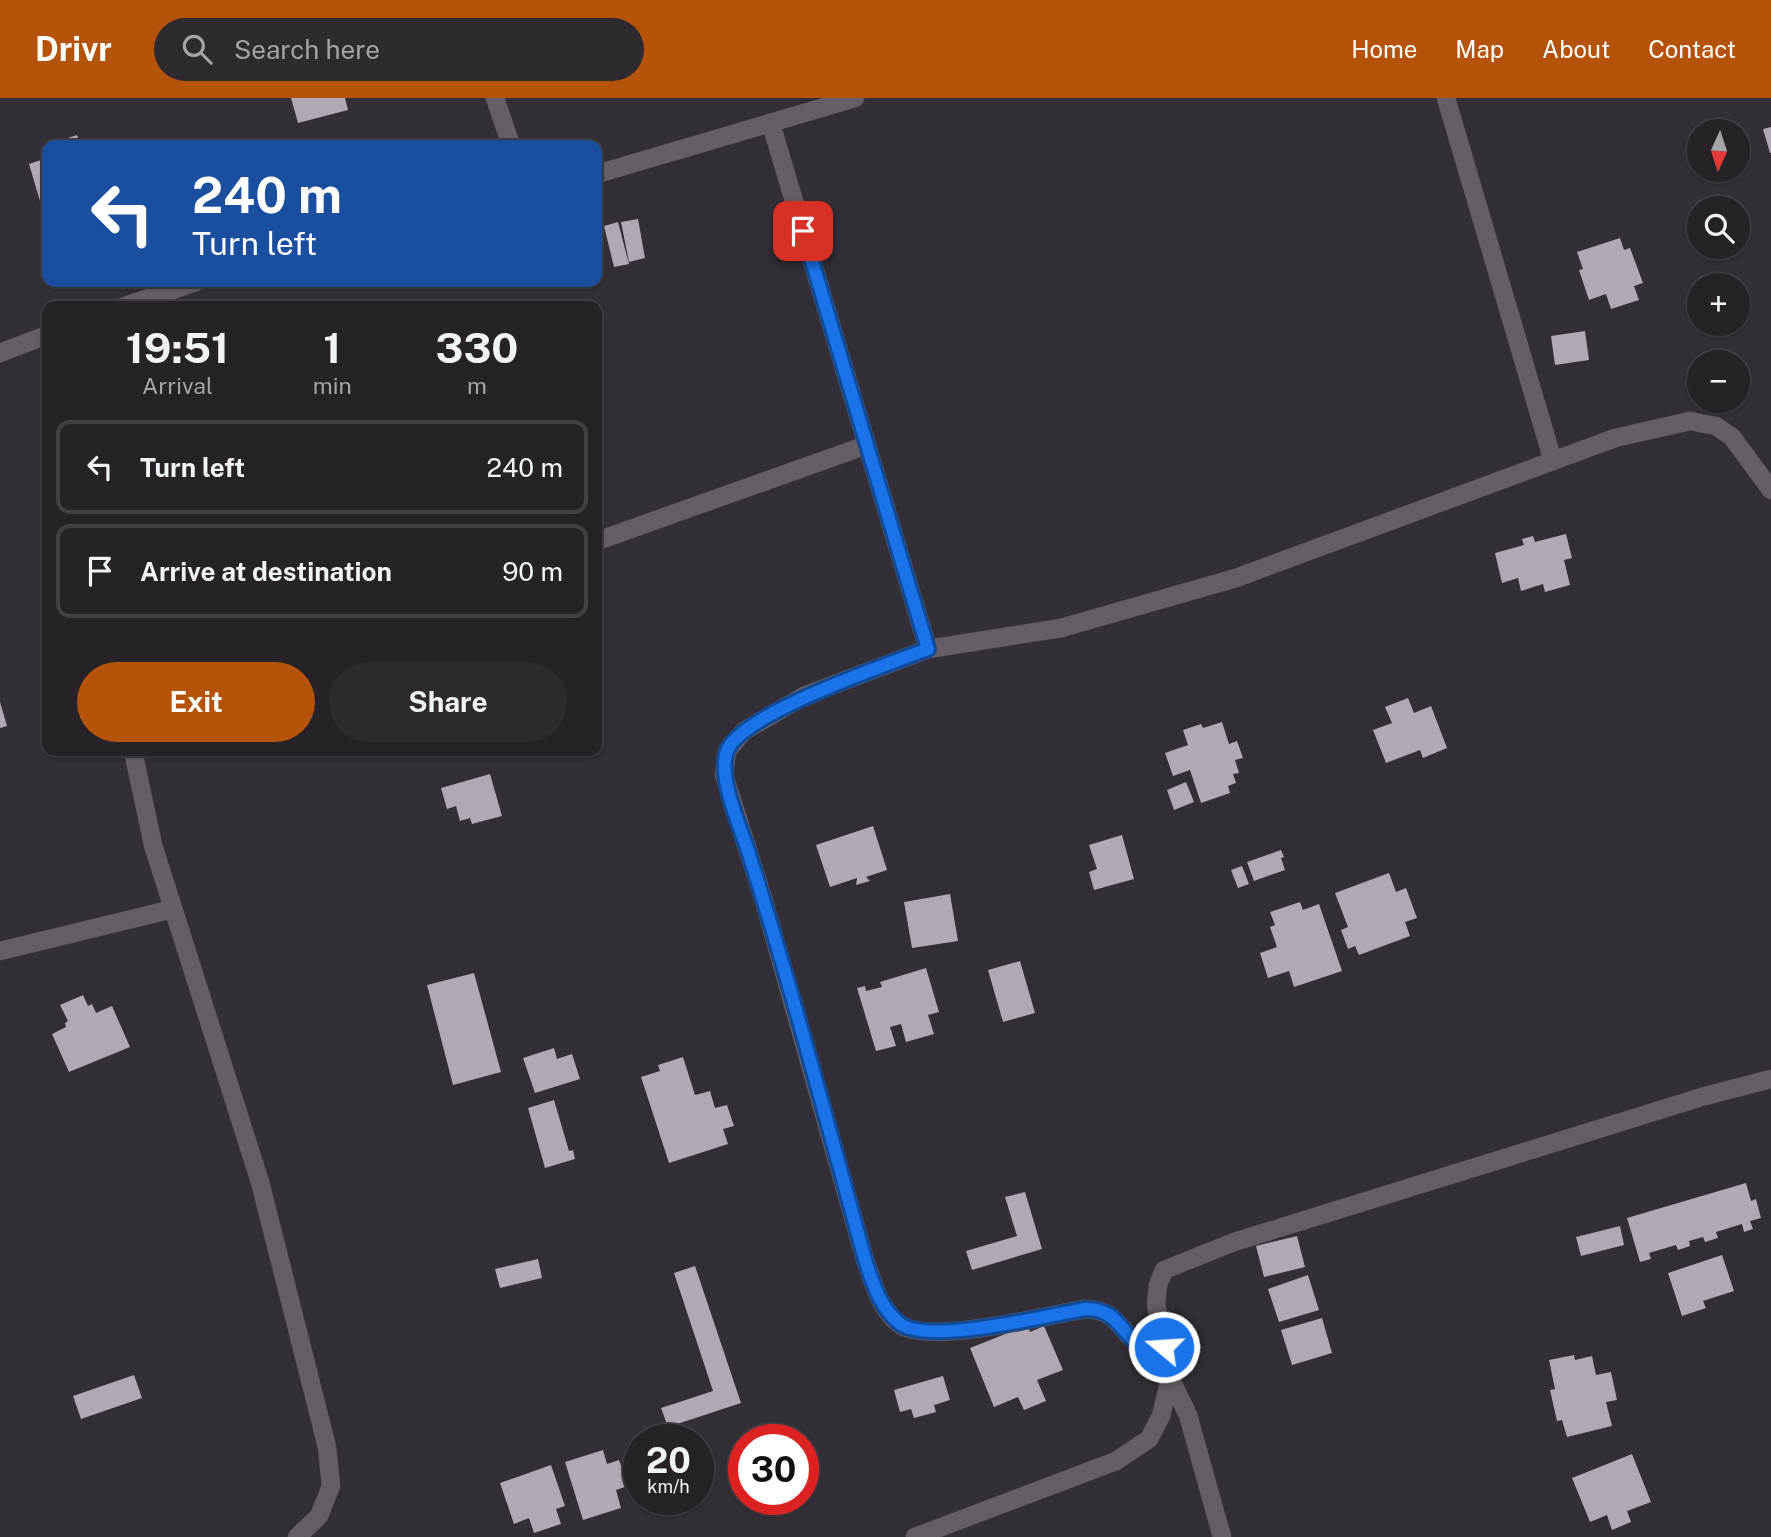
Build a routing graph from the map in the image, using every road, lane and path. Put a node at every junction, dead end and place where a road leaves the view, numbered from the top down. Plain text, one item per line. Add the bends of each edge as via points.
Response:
1 (495, 98) edge
2 (855, 98) edge
3 (1446, 98) edge
4 (771, 124) junction
5 (509, 140) edge
6 (602, 173) edge
7 (181, 287) edge
8 (140, 301) edge
9 (42, 337) edge
10 (0, 353) edge
11 (867, 445) junction
12 (1553, 461) junction
13 (1771, 490) edge
14 (602, 539) edge
15 (928, 649) junction
16 (134, 756) edge
17 (173, 909) junction
18 (0, 951) edge
19 (1771, 1079) edge
20 (1164, 1347) junction
21 (1170, 1378) junction
22 (297, 1537) edge
23 (915, 1537) edge
24 (1222, 1537) edge

1 - 5 street
2 - 4 street
3 - 12 street
4 - 6 street
4 - 11 street
7 - 8 street
9 - 10 street
11 - 14 street
11 - 15 street
12 - 13 street via 1615,438 1690,421 1716,426 1732,437
12 - 15 street via 1236,578 1061,628
15 - 20 street via 804,696 744,731 727,751 724,775 866,1263 882,1307 901,1326 922,1332 1098,1309 1147,1347
16 - 17 street via 153,845
17 - 18 street
17 - 22 street via 260,1182 327,1447 331,1486 319,1516
19 - 20 street via 1234,1242 1164,1270 1156,1304
20 - 21 street
21 - 23 street via 1161,1416 1149,1439 1116,1461
21 - 24 street via 1188,1415

